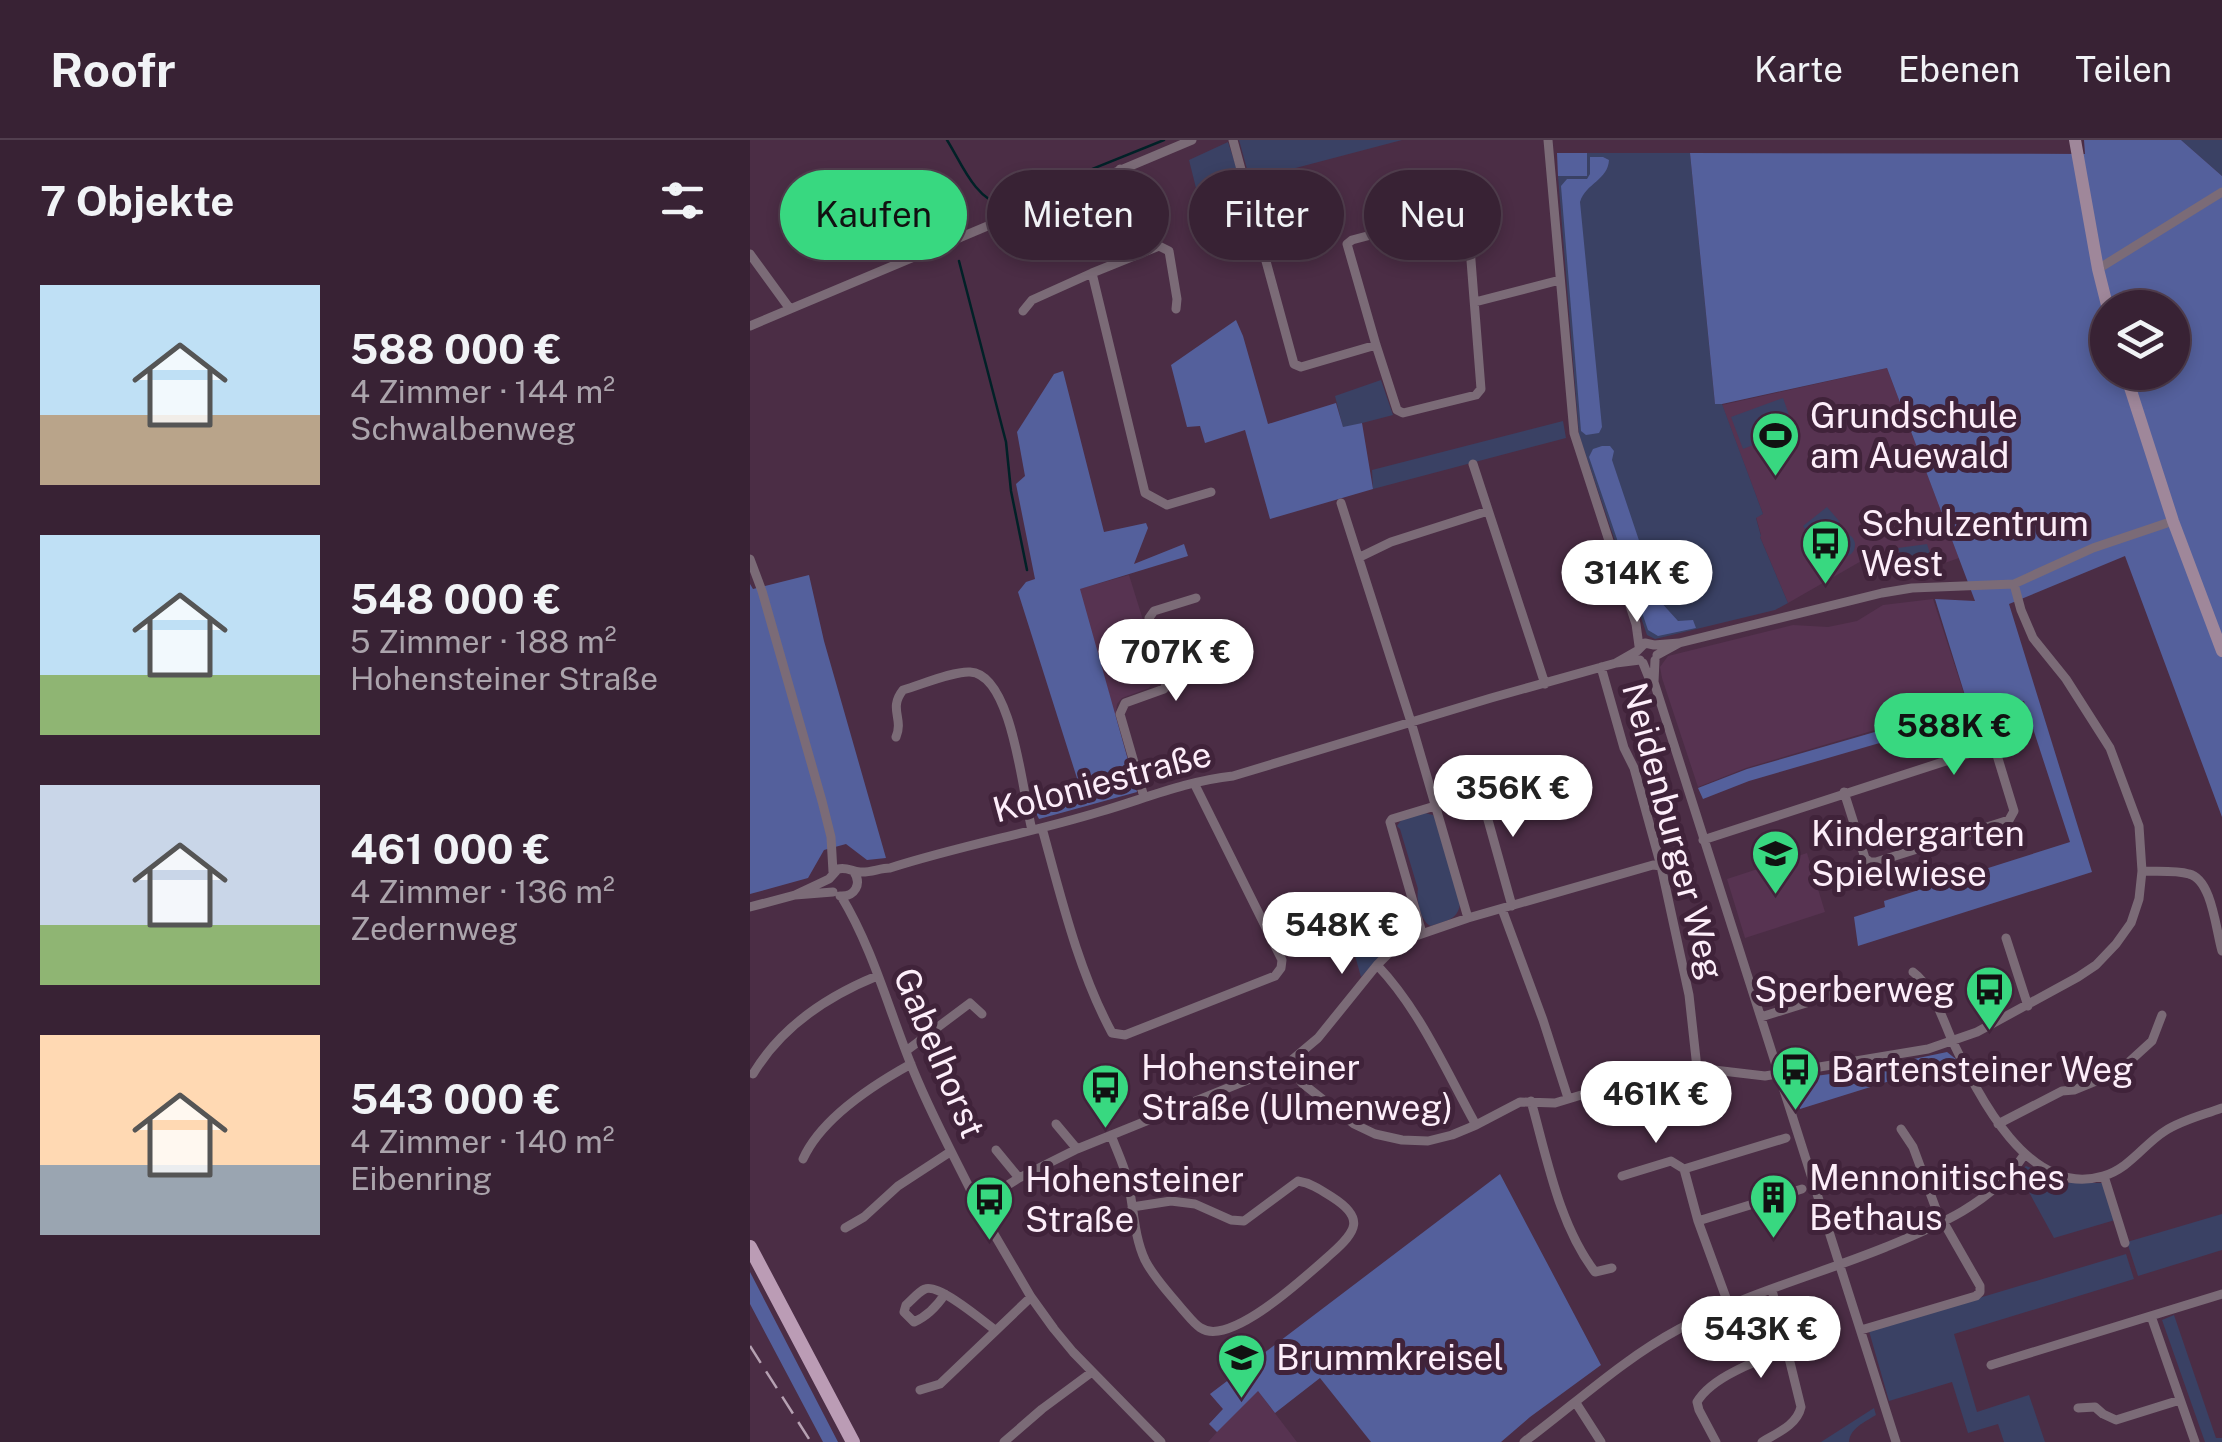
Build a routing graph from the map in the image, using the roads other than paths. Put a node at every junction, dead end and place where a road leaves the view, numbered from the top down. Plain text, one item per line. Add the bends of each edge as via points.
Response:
1 (1192, 140) edge
2 (1232, 140) edge
3 (2075, 140) edge
4 (1548, 142) edge
5 (1120, 169) joint
6 (2222, 192) edge
7 (1169, 251) edge
8 (750, 254) edge
9 (1122, 260) edge
10 (2098, 269) junction
11 (1092, 273) junction
12 (1560, 280) junction
13 (2103, 290) edge
14 (1475, 302) junction
15 (790, 309) junction
16 (1176, 309) dead end
17 (1024, 310) dead end
18 (750, 326) edge
19 (1376, 345) junction
20 (2131, 390) edge
21 (1473, 464) dead end
22 (1211, 492) dead end
23 (1341, 503) dead end
24 (1488, 511) junction
25 (2173, 521) junction
26 (750, 558) edge
27 (1360, 558) junction
28 (2014, 584) junction
29 (1196, 598) dead end
30 (2222, 650) edge
31 (1647, 653) junction
32 (1601, 667) junction
33 (1545, 684) junction
34 (1411, 722) junction
35 (896, 737) dead end
36 (1194, 783) junction
37 (1844, 792) junction
38 (1477, 793) dead end
39 (1144, 796) junction
40 (1435, 806) junction
41 (1037, 829) junction
42 (831, 837) junction
43 (1703, 840) junction
44 (1660, 866) junction
45 (890, 868) junction
46 (851, 870) junction
47 (2142, 872) junction
48 (831, 875) junction
49 (856, 888) junction
50 (837, 894) junction
51 (796, 895) junction
52 (750, 907) edge
53 (1507, 908) junction
54 (1468, 918) junction
55 (859, 928) junction
56 (1422, 932) junction
57 (2006, 938) dead end
58 (2222, 951) edge
59 (1377, 965) junction
60 (1913, 972) dead end
61 (877, 976) junction
62 (1857, 987) dead end
63 (2028, 1006) junction
64 (982, 1014) dead end
65 (2162, 1015) dead end
66 (1762, 1017) junction
67 (1953, 1042) junction
68 (906, 1051) junction
69 (911, 1064) junction
70 (1288, 1064) junction
71 (1697, 1068) junction
72 (753, 1074) dead end
73 (1778, 1074) junction
74 (1568, 1098) junction
75 (1531, 1101) junction
76 (2222, 1108) edge
77 (1056, 1124) dead end
78 (1998, 1124) junction
79 (1476, 1125) junction
80 (1901, 1130) dead end
81 (1111, 1135) junction
82 (1786, 1138) dead end
83 (1077, 1149) junction
84 (996, 1150) dead end
85 (950, 1152) junction
86 (2024, 1155) junction
87 (803, 1159) dead end
88 (1684, 1169) junction
89 (1622, 1176) dead end
90 (2104, 1176) junction
91 (1019, 1178) junction
92 (1802, 1189) dead end
93 (979, 1202) junction
94 (1132, 1207) junction
95 (1698, 1221) junction
96 (1944, 1221) junction
97 (845, 1228) dead end
98 (2125, 1243) dead end
99 (750, 1247) edge
100 (1839, 1265) junction
101 (1612, 1268) dead end
102 (1772, 1290) junction
103 (945, 1294) junction
104 (2222, 1294) edge
105 (1031, 1298) junction
106 (1728, 1306) junction
107 (2150, 1316) junction
108 (995, 1330) junction
109 (1860, 1330) junction
110 (1786, 1350) junction
111 (1991, 1365) dead end
112 (1092, 1372) junction
113 (920, 1390) dead end
114 (2180, 1400) junction
115 (1576, 1403) junction
116 (2078, 1408) dead end
117 (1152, 1433) junction
118 (853, 1442) edge
119 (1004, 1442) edge
120 (1143, 1442) edge
121 (1161, 1442) edge
122 (1524, 1442) edge
123 (1602, 1442) edge
124 (1716, 1442) edge
125 (1762, 1442) edge
126 (1896, 1442) edge
127 (2195, 1442) edge

1 - 5 street
2 - 19 street via 1294,364
3 - 10 street
4 - 12 street
5 - 15 street
6 - 10 street
7 - 16 street
8 - 15 street
9 - 11 street
10 - 13 street
11 - 17 street
11 - 22 street via 1145,493 1167,505
12 - 14 street
12 - 31 street via 1575,437
14 - 19 street via 1481,388 1476,395 1403,413
14 - 19 street via 1466,214 1352,240 1348,251
15 - 18 street
20 - 25 street
21 - 24 street
23 - 27 street
24 - 27 street
24 - 33 street
25 - 28 street, Koloniestraße
25 - 30 street
26 - 42 street
27 - 34 street
28 - 31 street, Koloniestraße via 1908,588
28 - 47 street via 2033,638 2110,748 2139,826
29 - 39 street via 1149,618 1168,680 1164,689 1125,703 1120,714
31 - 32 street, Koloniestraße
31 - 43 street via 1649,678
32 - 33 street, Koloniestraße
32 - 44 street, Neidenburger Weg
33 - 34 street, Koloniestraße
34 - 36 street, Koloniestraße
34 - 40 street
35 - 41 street via 895,708 903,690 964,672 986,678 1005,709
36 - 39 street, Koloniestraße
36 - 41 street via 1282,968 1125,1036 1112,1033 1102,1013
37 - 37 street via 1989,747 2014,811 2009,820 1870,862
37 - 43 street
38 - 53 street
39 - 41 street, Koloniestraße
40 - 54 street
40 - 56 street via 1390,822
41 - 45 street, Koloniestraße
42 - 46 street
42 - 48 street
43 - 66 street
44 - 53 street
44 - 71 street, Neidenburger Weg via 1689,995
45 - 46 street, Koloniestraße
45 - 49 street, Koloniestraße
46 - 48 street, Koloniestraße via 838,868
46 - 49 street, Gabelhorst
47 - 58 street via 2191,874 2202,881
47 - 63 street via 2131,923 2116,944 2096,965
48 - 50 street, Gabelhorst
48 - 51 street
49 - 50 street, Koloniestraße
49 - 55 street, Gabelhorst
50 - 51 street
50 - 55 street, Gabelhorst
51 - 52 street
53 - 54 street
53 - 74 street
54 - 56 street
55 - 61 street, Gabelhorst
56 - 59 street
57 - 63 street
59 - 70 street
59 - 79 street via 1418,1019
60 - 67 street
61 - 68 street, Gabelhorst
61 - 72 street via 824,1002 766,1052
62 - 66 street
63 - 67 street
64 - 68 street via 970,1004
65 - 78 street via 2152,1040 2118,1072
66 - 73 street
67 - 73 street
67 - 78 street
68 - 69 street, Gabelhorst
69 - 85 street, Gabelhorst
69 - 87 street via 848,1107 812,1140
70 - 79 street via 1332,1109 1375,1134 1428,1141
70 - 81 street
71 - 73 street
71 - 74 street
73 - 100 street
74 - 75 street
75 - 79 street
75 - 101 street via 1582,1254 1595,1272
76 - 90 street via 2162,1132
77 - 83 street
78 - 86 street
80 - 96 street
81 - 83 street
81 - 94 street
82 - 88 street
83 - 91 street
84 - 91 street
85 - 93 street, Gabelhorst
85 - 97 street
86 - 90 street via 2062,1175
86 - 96 street via 1982,1198
88 - 89 street via 1671,1161
88 - 95 street
90 - 98 street
91 - 93 street
92 - 95 street
93 - 105 street, Gabelhorst
94 - 94 street via 1146,1262 1207,1332 1223,1331 1285,1294 1341,1245 1354,1224 1348,1208 1298,1181 1244,1220 1170,1201
95 - 106 street
96 - 100 street
96 - 109 street via 1980,1292
99 - 118 main road
100 - 102 street
100 - 109 street
102 - 106 street
102 - 110 street
103 - 103 street via 926,1288 904,1312 914,1322 922,1319
103 - 108 street
104 - 107 street
105 - 108 street
105 - 112 street, Gabelhorst
106 - 115 street via 1638,1354
107 - 111 street
107 - 114 street
108 - 113 street via 940,1384
109 - 126 street
110 - 124 street via 1702,1394 1699,1410
110 - 125 street via 1799,1415
112 - 117 street, Gabelhorst
112 - 119 street
114 - 116 street via 2116,1420 2095,1407
114 - 127 street
115 - 122 street
115 - 123 street
117 - 120 street
117 - 121 street, Gabelhorst

